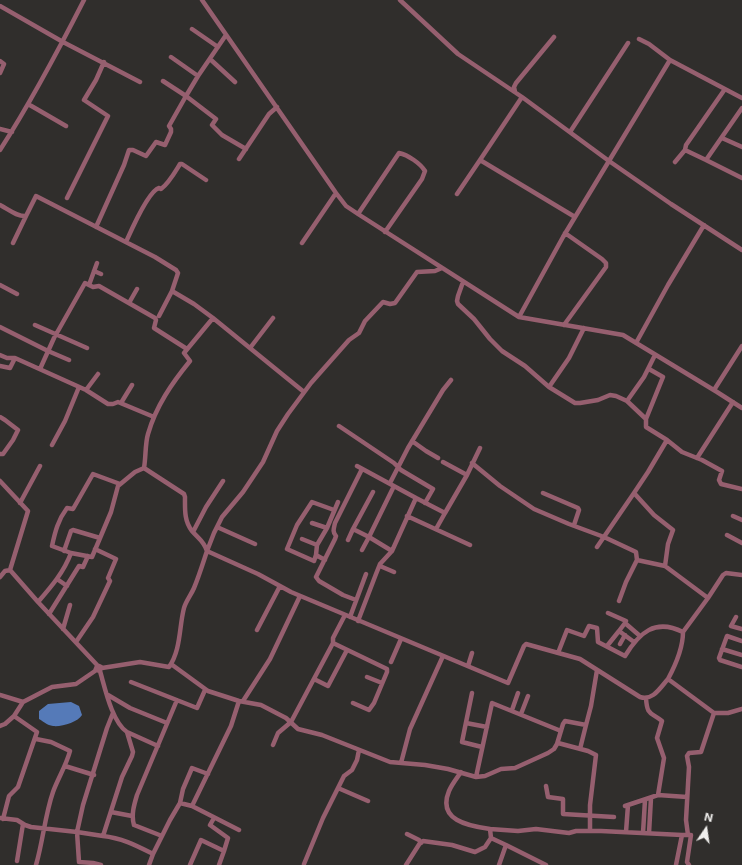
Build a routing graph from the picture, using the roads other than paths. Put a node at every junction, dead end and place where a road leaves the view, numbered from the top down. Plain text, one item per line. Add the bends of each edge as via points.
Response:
1 (84, 0) edge
2 (202, 0) edge
3 (400, 0) edge
4 (0, 6) edge
5 (192, 29) dead end
6 (226, 35) junction
7 (554, 37) dead end
8 (639, 39) dead end
9 (63, 42) junction
10 (628, 43) dead end
11 (218, 47) junction
12 (171, 57) dead end
13 (210, 59) junction
14 (670, 60) junction
15 (0, 61) edge
16 (104, 62) junction
17 (0, 74) edge
18 (198, 76) junction
19 (163, 80) dead end
20 (140, 82) dead end
21 (235, 82) dead end
22 (725, 89) junction
23 (515, 92) junction
24 (186, 96) junction
25 (522, 96) junction
26 (742, 98) edge
27 (28, 104) junction
28 (277, 107) junction
29 (742, 108) edge
30 (66, 126) dead end
31 (0, 129) edge
32 (12, 132) junction
33 (570, 132) junction
34 (722, 138) junction
35 (742, 147) edge
36 (246, 149) junction
37 (0, 150) edge
38 (684, 150) junction
39 (239, 159) dead end
40 (480, 160) junction
41 (706, 160) junction
42 (609, 161) junction
43 (675, 162) dead end
44 (742, 178) edge
45 (206, 180) dead end
46 (336, 193) junction
47 (457, 194) dead end
48 (67, 198) dead end
49 (0, 205) edge
50 (358, 214) junction
51 (26, 216) junction
52 (575, 218) junction
53 (704, 225) junction
54 (96, 227) junction
55 (385, 232) junction
56 (565, 233) junction
57 (126, 242) junction
58 (14, 243) dead end
59 (302, 243) dead end
60 (742, 250) edge
61 (97, 263) dead end
62 (442, 268) junction
63 (94, 271) junction
64 (101, 274) dead end
65 (463, 282) junction
66 (0, 285) edge
67 (89, 285) junction
68 (137, 289) dead end
69 (172, 292) junction
70 (17, 294) dead end
71 (129, 303) junction
72 (159, 316) dead end
73 (519, 317) junction
74 (213, 318) junction
75 (274, 318) dead end
76 (35, 325) dead end
77 (564, 325) junction
78 (0, 327) edge
79 (584, 328) junction
80 (57, 334) junction
81 (636, 343) junction
82 (742, 346) edge
83 (87, 348) dead end
84 (250, 348) junction
85 (187, 349) junction
86 (48, 351) junction
87 (0, 355) edge
88 (655, 355) junction
89 (15, 358) junction
90 (69, 360) dead end
91 (0, 366) edge
92 (40, 370) junction
93 (648, 370) junction
94 (98, 374) dead end
95 (451, 380) dead end
96 (132, 385) dead end
97 (549, 386) junction
98 (79, 387) junction
99 (86, 390) junction
100 (714, 390) junction
101 (304, 392) junction
102 (627, 401) junction
103 (733, 402) junction
104 (121, 403) junction
105 (742, 408) edge
106 (0, 417) edge
107 (154, 417) junction
108 (646, 419) junction
109 (339, 426) dead end
110 (667, 440) junction
111 (412, 441) junction
112 (52, 444) dead end
113 (480, 448) dead end
114 (0, 454) edge
115 (438, 458) dead end
116 (697, 458) junction
117 (443, 462) dead end
118 (472, 463) junction
119 (40, 466) dead end
120 (357, 466) dead end
121 (398, 467) junction
122 (144, 468) junction
123 (362, 469) junction
124 (467, 475) junction
125 (0, 481) edge
126 (223, 481) dead end
127 (120, 484) junction
128 (392, 484) junction
129 (742, 489) edge
130 (373, 492) dead end
131 (543, 493) dead end
132 (634, 493) junction
133 (416, 498) junction
134 (338, 502) dead end
135 (20, 503) junction
136 (425, 503) junction
137 (334, 510) junction
138 (445, 513) junction
139 (407, 516) junction
140 (733, 516) dead end
141 (742, 520) edge
142 (312, 523) dead end
143 (574, 525) junction
144 (217, 527) junction
145 (327, 528) junction
146 (353, 529) junction
147 (436, 529) junction
148 (193, 532) junction
149 (727, 535) dead end
150 (369, 537) junction
151 (604, 537) junction
152 (100, 538) junction
153 (302, 539) dead end
154 (348, 540) dead end
155 (742, 543) edge
156 (254, 544) dead end
157 (317, 545) junction
158 (470, 545) dead end
159 (597, 547) dead end
160 (95, 549) junction
161 (64, 550) junction
162 (362, 550) dead end
163 (392, 550) junction
164 (208, 551) junction
165 (71, 553) junction
166 (316, 555) junction
167 (88, 556) junction
168 (325, 560) junction
169 (637, 560) junction
170 (380, 566) junction
171 (665, 566) junction
172 (10, 570) junction
173 (394, 572) dead end
174 (366, 574) dead end
175 (742, 575) edge
176 (0, 577) edge
177 (57, 579) junction
178 (67, 586) junction
179 (280, 586) junction
180 (300, 596) junction
181 (708, 598) junction
182 (356, 600) junction
183 (619, 601) dead end
184 (38, 602) junction
185 (70, 605) dead end
186 (49, 614) junction
187 (608, 614) dead end
188 (347, 616) junction
189 (736, 617) dead end
190 (358, 621) junction
191 (625, 623) junction
192 (731, 626) junction
193 (63, 629) junction
194 (742, 629) edge
195 (257, 630) dead end
196 (619, 630) junction
197 (683, 632) junction
198 (625, 635) junction
199 (640, 636) junction
200 (727, 636) junction
201 (401, 639) junction
202 (742, 641) edge
203 (76, 642) junction
204 (634, 642) junction
205 (333, 643) junction
206 (620, 644) dead end
207 (607, 646) junction
208 (722, 649) junction
209 (347, 650) junction
210 (472, 653) dead end
211 (558, 653) junction
212 (742, 655) edge
213 (443, 656) junction
214 (391, 662) dead end
215 (171, 664) junction
216 (468, 666) junction
217 (742, 668) edge
218 (99, 669) junction
219 (597, 670) junction
220 (367, 676) dead end
221 (314, 679) junction
222 (668, 679) junction
223 (131, 682) dead end
224 (382, 683) junction
225 (205, 690) junction
226 (472, 693) dead end
227 (518, 693) dead end
228 (0, 695) edge
229 (108, 695) junction
230 (528, 696) dead end
231 (646, 698) junction
232 (178, 700) junction
233 (241, 701) junction
234 (23, 702) junction
235 (354, 704) dead end
236 (742, 709) edge
237 (512, 710) junction
238 (114, 713) junction
239 (714, 713) junction
240 (521, 714) junction
241 (14, 716) junction
242 (291, 722) junction
243 (167, 723) junction
244 (466, 723) junction
245 (586, 725) junction
246 (0, 726) edge
247 (486, 727) junction
248 (561, 731) junction
249 (127, 732) junction
250 (36, 739) junction
251 (558, 743) junction
252 (273, 745) dead end
253 (158, 746) junction
254 (482, 747) junction
255 (580, 749) junction
256 (359, 750) junction
257 (401, 763) junction
258 (65, 766) junction
259 (461, 772) junction
260 (208, 774) junction
261 (94, 775) junction
262 (476, 777) junction
263 (546, 786) dead end
264 (338, 788) junction
265 (658, 795) junction
266 (687, 797) junction
267 (651, 798) junction
268 (645, 800) junction
269 (368, 801) dead end
270 (180, 803) junction
271 (192, 806) junction
272 (110, 812) junction
273 (132, 816) junction
274 (590, 816) junction
275 (614, 817) dead end
276 (214, 818) junction
277 (2, 819) edge
278 (22, 824) junction
279 (44, 828) junction
280 (490, 829) junction
281 (239, 830) dead end
282 (590, 831) junction
283 (77, 832) junction
284 (626, 832) junction
285 (643, 833) junction
286 (649, 833) junction
287 (407, 834) dead end
288 (685, 835) junction
289 (103, 836) junction
290 (162, 836) junction
291 (491, 838) junction
292 (420, 843) junction
293 (506, 844) junction
294 (224, 851) junction
295 (153, 854) junction
296 (17, 861) dead end
297 (36, 865) edge
298 (101, 865) edge
299 (149, 865) edge
300 (190, 865) edge
301 (219, 865) edge
302 (304, 865) edge
303 (406, 865) edge
304 (499, 865) edge
305 (546, 865) edge
306 (676, 865) edge
307 (689, 865) edge

1 - 9 street
2 - 6 street
3 - 23 street via 458,54
4 - 9 street
5 - 11 street
6 - 11 street
6 - 28 street
7 - 23 street via 516,83
8 - 14 street
9 - 16 street
9 - 27 street
10 - 33 street
11 - 13 street
12 - 18 street
13 - 18 street
13 - 21 street
14 - 22 street
14 - 42 street
15 - 17 street via 4,64
16 - 20 street
16 - 48 street via 84,100 108,116
18 - 24 street
19 - 24 street
22 - 26 street
22 - 38 street
23 - 25 street
24 - 36 street via 216,119 212,125 222,134
24 - 54 street via 168,126 171,132 165,145 156,142 146,156 129,150
25 - 33 street
25 - 40 street
27 - 30 street
27 - 32 street
28 - 36 street
28 - 46 street
29 - 34 street
31 - 32 street
32 - 37 street
33 - 42 street
34 - 35 street
34 - 41 street
36 - 39 street
38 - 41 street
38 - 43 street
40 - 47 street
40 - 52 street
41 - 44 street
42 - 52 street
42 - 53 street
45 - 57 street via 180,164 164,187 155,190 138,216
46 - 50 street via 346,206
46 - 59 street
49 - 51 street
50 - 55 street
50 - 55 street via 399,153 405,154 425,171 422,180
51 - 54 street via 36,196
51 - 58 street
52 - 56 street
53 - 60 street
53 - 81 street
54 - 57 street
55 - 62 street
56 - 73 street
56 - 77 street via 602,259 606,267
57 - 69 street via 176,270 178,273
61 - 63 street
62 - 65 street
62 - 101 street via 435,272 417,272 395,303 383,302 365,321 359,333 349,340
63 - 64 street
63 - 67 street
65 - 73 street
65 - 97 street via 458,304 502,351
66 - 70 street
67 - 71 street via 95,288 99,286
67 - 80 street via 84,284
68 - 71 street
69 - 72 street
69 - 74 street
71 - 85 street via 155,318 154,328
73 - 77 street
74 - 84 street
74 - 85 street
75 - 84 street
76 - 80 street
77 - 79 street
78 - 86 street
79 - 81 street via 623,335
79 - 97 street via 569,358
80 - 83 street
80 - 86 street
81 - 88 street
82 - 100 street
84 - 101 street
85 - 107 street via 184,353 190,361 171,385
86 - 90 street
86 - 92 street
87 - 89 street
88 - 93 street
88 - 100 street
89 - 91 street via 10,368
89 - 92 street
92 - 98 street
93 - 102 street
93 - 108 street via 663,377
94 - 99 street
95 - 111 street
96 - 104 street
97 - 102 street via 575,403 598,400 610,395
98 - 99 street
98 - 112 street
99 - 104 street via 108,404
100 - 103 street
101 - 144 street via 277,431 263,462
102 - 108 street
103 - 105 street
103 - 116 street
104 - 107 street
106 - 114 street via 18,430 3,454
107 - 122 street via 148,435
108 - 110 street via 646,427
109 - 121 street
110 - 116 street via 682,452
110 - 132 street
111 - 115 street
111 - 121 street
113 - 118 street
116 - 129 street via 722,471 719,480 722,484
117 - 124 street
118 - 124 street
118 - 143 street via 534,509
119 - 135 street
120 - 123 street
121 - 128 street
121 - 136 street via 433,488
122 - 127 street
122 - 148 street via 184,494 185,518
123 - 128 street
123 - 168 street via 335,523 333,530 336,536
124 - 138 street
125 - 135 street
126 - 148 street
127 - 152 street
127 - 161 street via 93,474 73,509 67,508 56,528 52,546
128 - 133 street
128 - 150 street
130 - 146 street
131 - 143 street via 578,508
132 - 151 street
132 - 171 street via 654,515 673,530
133 - 136 street
133 - 139 street
134 - 137 street
135 - 172 street via 28,511
136 - 138 street
137 - 145 street
137 - 166 street via 312,502 296,525 287,550 314,561
138 - 147 street
139 - 147 street
139 - 163 street
140 - 141 street
142 - 145 street
143 - 151 street
144 - 156 street
144 - 164 street
145 - 157 street
146 - 150 street
146 - 154 street
147 - 158 street
148 - 164 street
149 - 155 street
150 - 162 street
150 - 163 street
151 - 159 street
151 - 169 street via 636,552
152 - 160 street
152 - 161 street via 73,530
153 - 157 street
157 - 166 street
160 - 167 street via 92,557
160 - 203 street via 116,559 108,578 110,582 93,617
161 - 165 street
163 - 170 street
164 - 179 street
164 - 215 street via 185,606 180,624 180,638
165 - 167 street
165 - 177 street
166 - 168 street
167 - 178 street via 84,567 79,566
168 - 182 street via 317,579
169 - 171 street
169 - 183 street
170 - 173 street
170 - 190 street
171 - 181 street
172 - 176 street via 5,571
172 - 184 street
174 - 182 street
175 - 181 street via 723,575
177 - 178 street
177 - 184 street
178 - 186 street
179 - 180 street
179 - 195 street
180 - 188 street
180 - 233 street via 270,659
181 - 197 street
182 - 188 street
184 - 186 street
185 - 193 street
186 - 193 street
187 - 191 street via 626,621
188 - 190 street
188 - 205 street via 333,638
189 - 192 street
190 - 201 street
191 - 196 street
191 - 199 street
192 - 194 street
192 - 200 street
193 - 203 street
196 - 198 street
196 - 207 street
197 - 199 street via 664,626 653,628
197 - 222 street
198 - 204 street
198 - 206 street
199 - 204 street
200 - 202 street
200 - 208 street
201 - 213 street
201 - 214 street
203 - 218 street
204 - 207 street via 625,656
205 - 209 street
205 - 221 street
207 - 211 street via 598,642 597,628 589,626 584,636 567,630
208 - 212 street
208 - 217 street via 720,660
209 - 221 street via 328,686
209 - 224 street via 388,669
210 - 216 street
211 - 216 street via 526,644 508,683
211 - 219 street via 580,659
213 - 216 street
213 - 257 street via 410,729
215 - 218 street via 169,667 140,662
215 - 225 street
218 - 229 street
218 - 234 street via 76,684 52,687
219 - 231 street via 640,697
219 - 245 street
220 - 224 street
221 - 242 street
222 - 231 street via 653,696
222 - 239 street
223 - 232 street
224 - 235 street via 369,710
225 - 232 street via 198,708
225 - 233 street
226 - 244 street
227 - 237 street
228 - 234 street
229 - 238 street
229 - 243 street via 130,708
230 - 240 street
231 - 265 street via 649,711 662,720 657,738 664,758
232 - 243 street
233 - 242 street via 261,705
233 - 260 street
234 - 241 street
236 - 239 street via 722,714
237 - 240 street
237 - 247 street via 492,703
238 - 249 street
238 - 261 street via 107,728
239 - 266 street via 701,752 689,752 687,756
240 - 248 street
241 - 246 street
241 - 250 street via 37,732
242 - 252 street via 278,733
242 - 256 street via 298,729 322,735
243 - 253 street
244 - 247 street
244 - 254 street via 462,742
245 - 248 street via 566,721
245 - 255 street
247 - 254 street
248 - 251 street
249 - 253 street
249 - 272 street via 133,752
250 - 258 street via 51,742 70,751
250 - 277 street via 18,787 9,796
251 - 255 street
251 - 262 street via 548,753 518,767 500,769
253 - 273 street via 137,795
254 - 262 street
255 - 274 street via 596,755
256 - 257 street via 390,762
256 - 264 street via 352,770 344,776
257 - 259 street
258 - 261 street
258 - 279 street via 53,792
259 - 262 street
259 - 280 street via 448,796 447,806 450,815 471,826
260 - 270 street via 192,768
260 - 271 street
261 - 283 street
263 - 274 street via 548,797 563,799 562,813
264 - 269 street
264 - 302 street
265 - 266 street
265 - 267 street
266 - 288 street
267 - 268 street
267 - 286 street
268 - 284 street via 626,805
268 - 285 street
270 - 271 street
270 - 290 street
271 - 276 street
272 - 273 street
272 - 289 street
273 - 290 street via 134,825
274 - 275 street
274 - 282 street
276 - 281 street
276 - 294 street via 210,825 228,838
277 - 278 street via 17,820
278 - 279 street
278 - 296 street
279 - 283 street
279 - 297 street
280 - 282 street via 536,829 568,833
280 - 291 street
282 - 284 street
283 - 289 street
283 - 298 street via 79,862
284 - 285 street
285 - 286 street
286 - 288 street
287 - 292 street via 420,840
288 - 306 street
288 - 307 street via 691,835 687,862
289 - 295 street via 124,841
290 - 295 street
291 - 292 street via 485,847 475,852 444,844 423,841
291 - 293 street
292 - 303 street
293 - 304 street
293 - 305 street
294 - 300 street via 201,840
294 - 301 street
295 - 299 street

